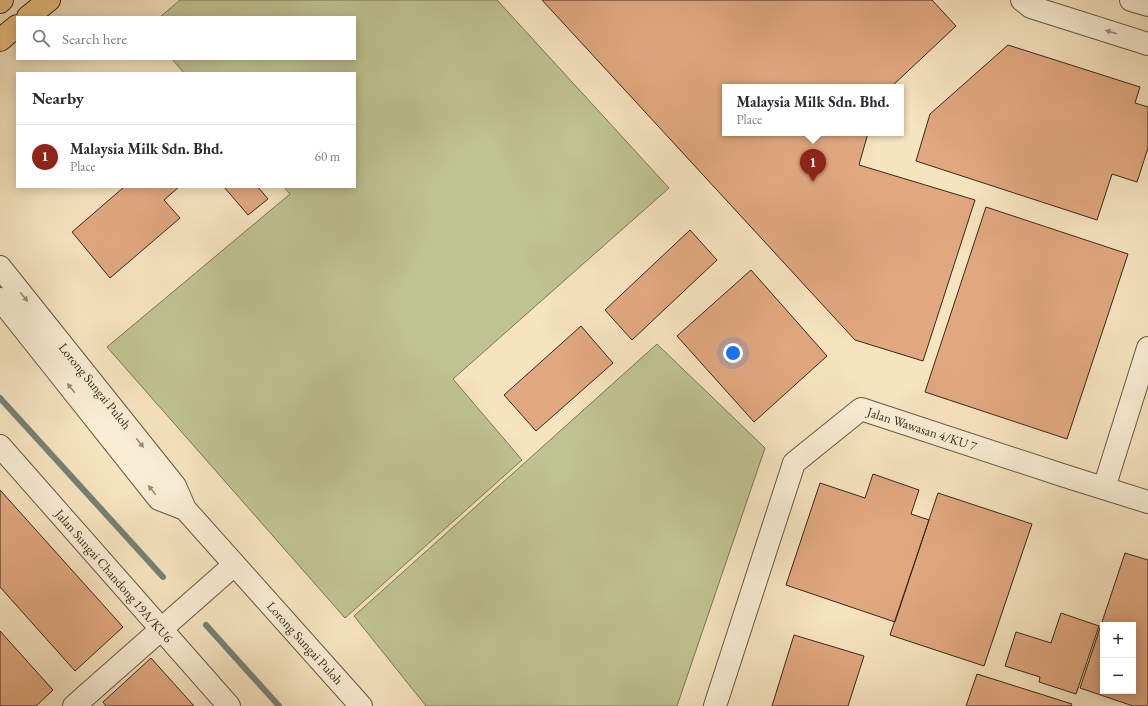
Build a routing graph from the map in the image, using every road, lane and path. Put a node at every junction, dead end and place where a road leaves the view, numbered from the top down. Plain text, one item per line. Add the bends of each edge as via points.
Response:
1 (49, 0) edge
2 (1022, 0) edge
3 (1131, 0) edge
4 (1148, 6) edge
5 (29, 16) edge
6 (16, 27) edge
7 (0, 40) edge
8 (1148, 44) edge
9 (0, 267) edge
10 (0, 299) edge
11 (1148, 348) edge
12 (0, 446) edge
13 (1104, 488) junction
14 (1148, 502) edge
15 (185, 509) junction
16 (234, 565) junction
17 (161, 630) junction
18 (74, 706) edge
19 (229, 706) edge
20 (361, 706) edge
21 (714, 706) edge

1 - 5 highway
8 -> 2 street via 1031,7
3 - 4 street
6 - 7 highway
9 -> 15 street, Lorong Sungai Puloh via 175,486
15 -> 10 street, Lorong Sungai Puloh via 159,498
11 - 13 street
12 - 17 street, Jalan Sungai Chandong 19A/KU6
13 - 14 street, Jalan Wawasan 4/KU 7
13 - 21 street, Jalan Wawasan 4/KU 7 via 861,409 794,463
15 - 16 street, Lorong Sungai Puloh
16 - 17 street
16 - 20 street, Lorong Sungai Puloh
17 - 18 street
17 - 19 street, Jalan Sungai Chandong 19A/KU6

